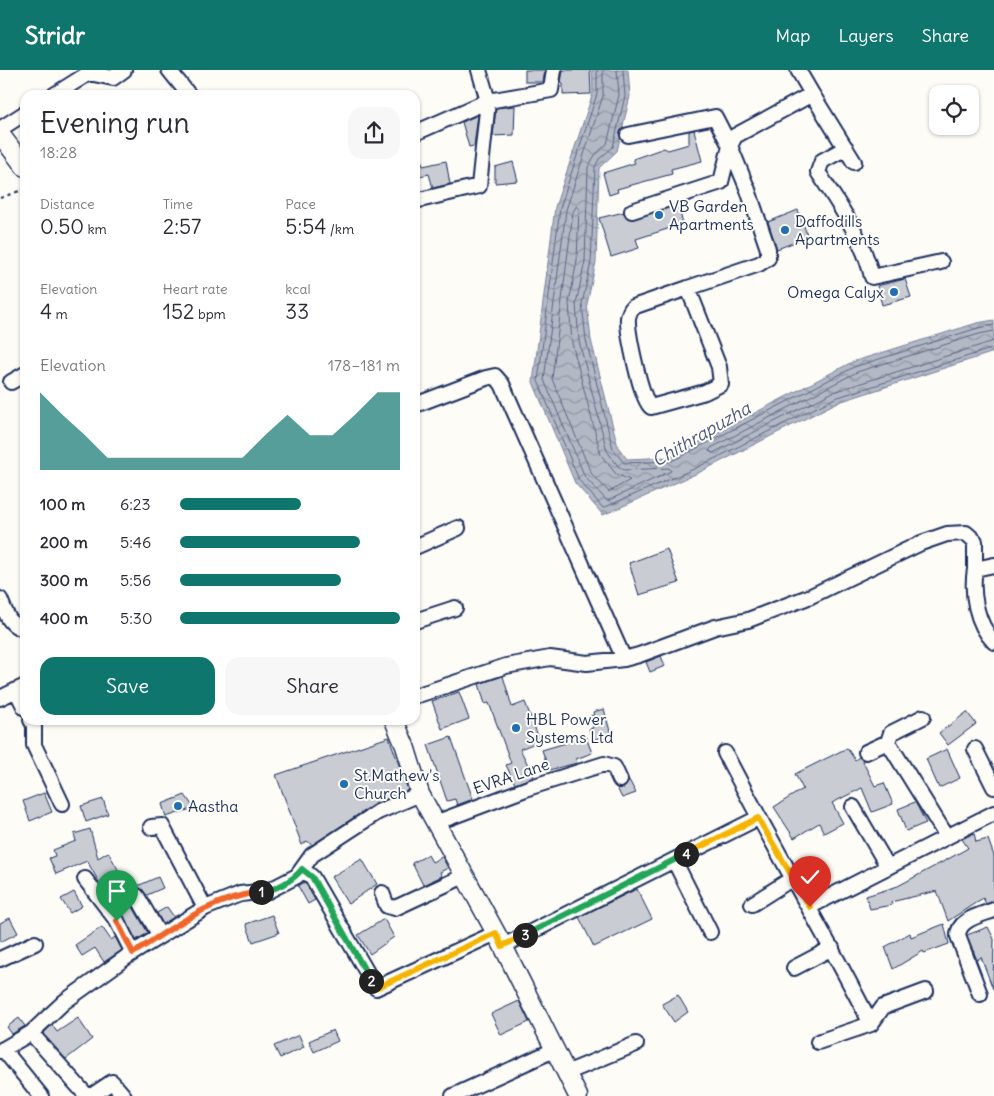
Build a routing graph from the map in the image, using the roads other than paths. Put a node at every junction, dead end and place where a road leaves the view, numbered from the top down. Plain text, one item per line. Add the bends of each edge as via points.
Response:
1 (124, 70) edge
2 (169, 70) edge
3 (479, 70) edge
4 (554, 70) edge
5 (798, 70) edge
6 (62, 90) edge
7 (185, 90) edge
8 (812, 94) junction
9 (488, 100) junction
10 (20, 116) edge
11 (0, 129) edge
12 (420, 130) edge
13 (0, 134) edge
14 (628, 134) dead end
15 (730, 146) junction
16 (846, 148) junction
17 (20, 160) edge
18 (854, 162) dead end
19 (420, 200) edge
20 (632, 211) dead end
21 (941, 262) dead end
22 (688, 288) junction
23 (20, 377) edge
24 (12, 382) dead end
25 (420, 403) edge
26 (458, 528) dead end
27 (420, 545) edge
28 (994, 566) edge
29 (975, 569) junction
30 (0, 599) edge
31 (455, 608) dead end
32 (420, 619) edge
33 (20, 628) edge
34 (994, 642) edge
35 (624, 659) junction
36 (20, 688) edge
37 (420, 694) edge
38 (0, 698) edge
39 (923, 717) dead end
40 (34, 725) edge
41 (396, 725) edge
42 (888, 742) junction
43 (975, 749) dead end
44 (866, 752) dead end
45 (725, 753) dead end
46 (620, 780) dead end
47 (994, 787) edge
48 (420, 794) junction
49 (62, 804) dead end
50 (853, 807) dead end
51 (994, 813) edge
52 (758, 818) junction
53 (435, 823) junction
54 (151, 827) dead end
55 (947, 837) junction
56 (674, 860) junction
57 (888, 867) junction
58 (302, 869) junction
59 (464, 876) junction
60 (793, 878) junction
61 (85, 879) dead end
62 (382, 893) dead end
63 (137, 896) dead end
64 (752, 904) dead end
65 (810, 907) junction
66 (205, 908) junction
67 (994, 910) edge
68 (710, 932) dead end
69 (160, 936) junction
70 (499, 940) junction
71 (35, 943) dead end
72 (832, 948) junction
73 (133, 953) junction
74 (0, 959) edge
75 (794, 968) dead end
76 (926, 990) dead end
77 (980, 994) dead end
78 (872, 1024) junction
79 (31, 1033) junction
80 (818, 1042) dead end
81 (636, 1044) dead end
82 (1, 1050) edge
83 (554, 1050) junction
84 (566, 1073) junction
85 (41, 1096) edge
86 (87, 1096) edge
87 (91, 1096) edge
88 (124, 1096) edge
89 (454, 1096) edge
90 (578, 1096) edge

1 - 6 street via 113,78 89,73
2 - 7 street
3 - 9 street
4 - 9 street via 551,90
5 - 8 street
8 - 15 street via 742,132 733,138
8 - 16 street
9 - 12 street
9 - 19 street via 479,186
10 - 11 street
13 - 17 main road
14 - 15 street via 715,117
15 - 20 street via 721,182
15 - 22 street via 769,256 759,264
16 - 18 street
16 - 21 street via 822,162 818,172 848,217 872,277
22 - 22 street via 719,367 721,384 650,408 644,397 629,329 629,315 633,307
23 - 24 street
25 - 35 street via 486,378 495,376 502,384
26 - 27 street
28 - 29 street
29 - 34 street via 972,587 976,608
29 - 35 street via 975,541 966,534 947,534 921,543 811,596 748,620 715,627
30 - 33 street via 9,621
31 - 32 street
35 - 37 street via 587,663 550,658 506,666
36 - 38 street
39 - 42 street via 891,733
40 - 49 street via 34,744
41 - 48 main road
42 - 44 street
42 - 55 street
43 - 47 street
45 - 52 street
46 - 53 street, EVRA Lane via 614,767 604,764
48 - 53 main road
48 - 58 street via 378,812 312,855
50 - 57 street
51 - 55 street
52 - 56 street
52 - 60 street
53 - 59 main road
54 - 66 street via 162,826
55 - 57 street
56 - 68 street
56 - 70 street
57 - 65 street
58 - 66 street via 297,876 268,891 240,894
58 - 70 street via 312,877 376,988
59 - 62 street via 395,908 387,906
59 - 70 main road
60 - 64 street
60 - 65 street
61 - 73 street via 117,921
63 - 69 street
65 - 72 street
66 - 69 street
67 - 77 street via 963,923 958,931
69 - 73 street
70 - 83 main road
71 - 74 street
72 - 75 street
72 - 78 street
73 - 79 street via 64,1002
76 - 78 street via 883,1007
78 - 80 street
79 - 82 street
79 - 86 street
81 - 84 street
82 - 85 street
83 - 84 main road
83 - 89 street
84 - 90 main road
87 - 88 street via 112,1082

